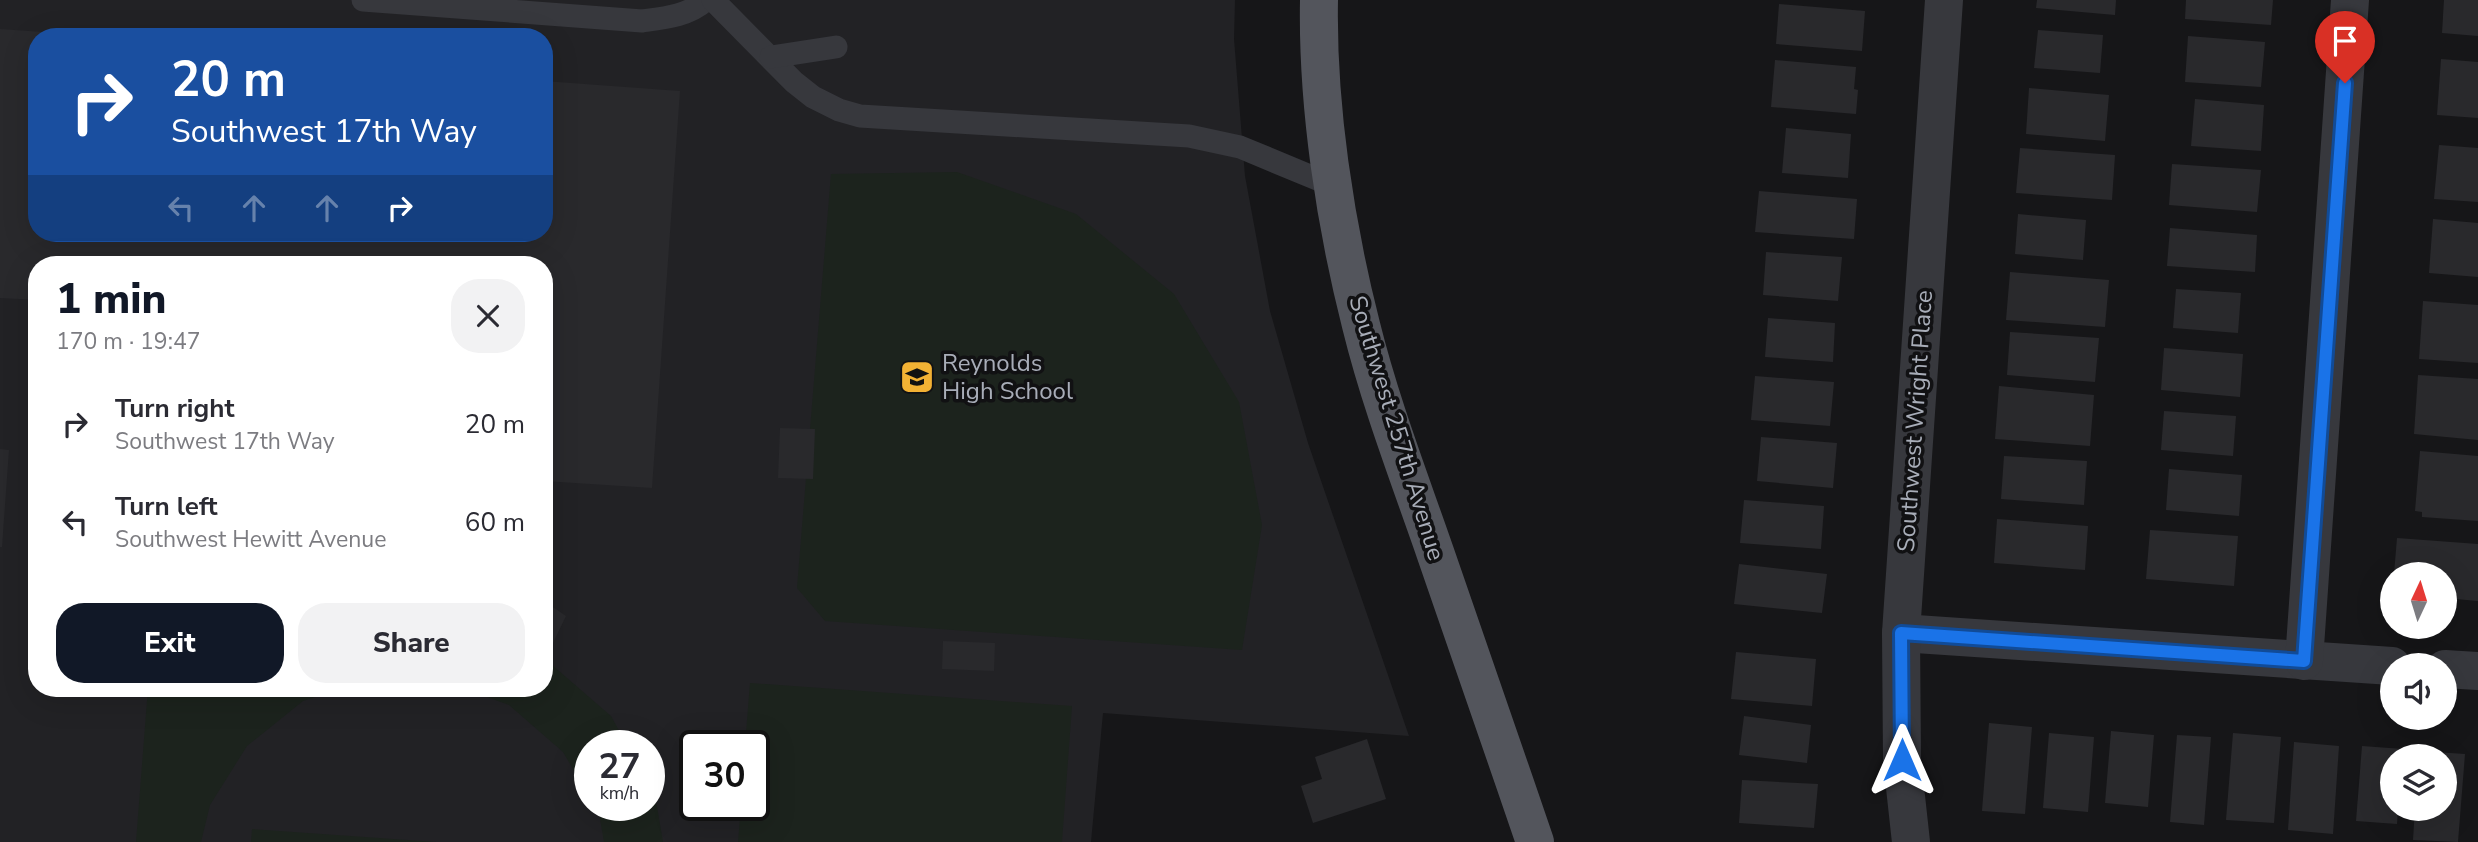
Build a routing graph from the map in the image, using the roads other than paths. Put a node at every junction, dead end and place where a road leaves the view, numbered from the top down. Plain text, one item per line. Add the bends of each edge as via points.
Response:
1 (363, 0) edge
2 (706, 0) edge
3 (713, 0) edge
4 (1319, 0) edge
5 (1944, 0) edge
6 (2350, 0) edge
7 (836, 47) dead end
8 (771, 57) junction
9 (1334, 186) junction
10 (1901, 633) junction
11 (2304, 661) junction
12 (2380, 665) edge
13 (2457, 670) edge
14 (2478, 671) edge
15 (1535, 842) edge
16 (1910, 842) edge

1 - 2 lane via 642,21 672,18
3 - 8 lane
4 - 9 main road, Southwest 257th Avenue via 1322,94
5 - 10 street, Southwest Wright Place
6 - 11 street
7 - 8 lane
8 - 9 lane via 813,97 860,116 1189,136 1240,147
9 - 15 main road, Southwest 257th Avenue via 1361,326
10 - 11 street
10 - 16 street, Southwest Wright Place via 1902,760
11 - 12 street
13 - 14 street

